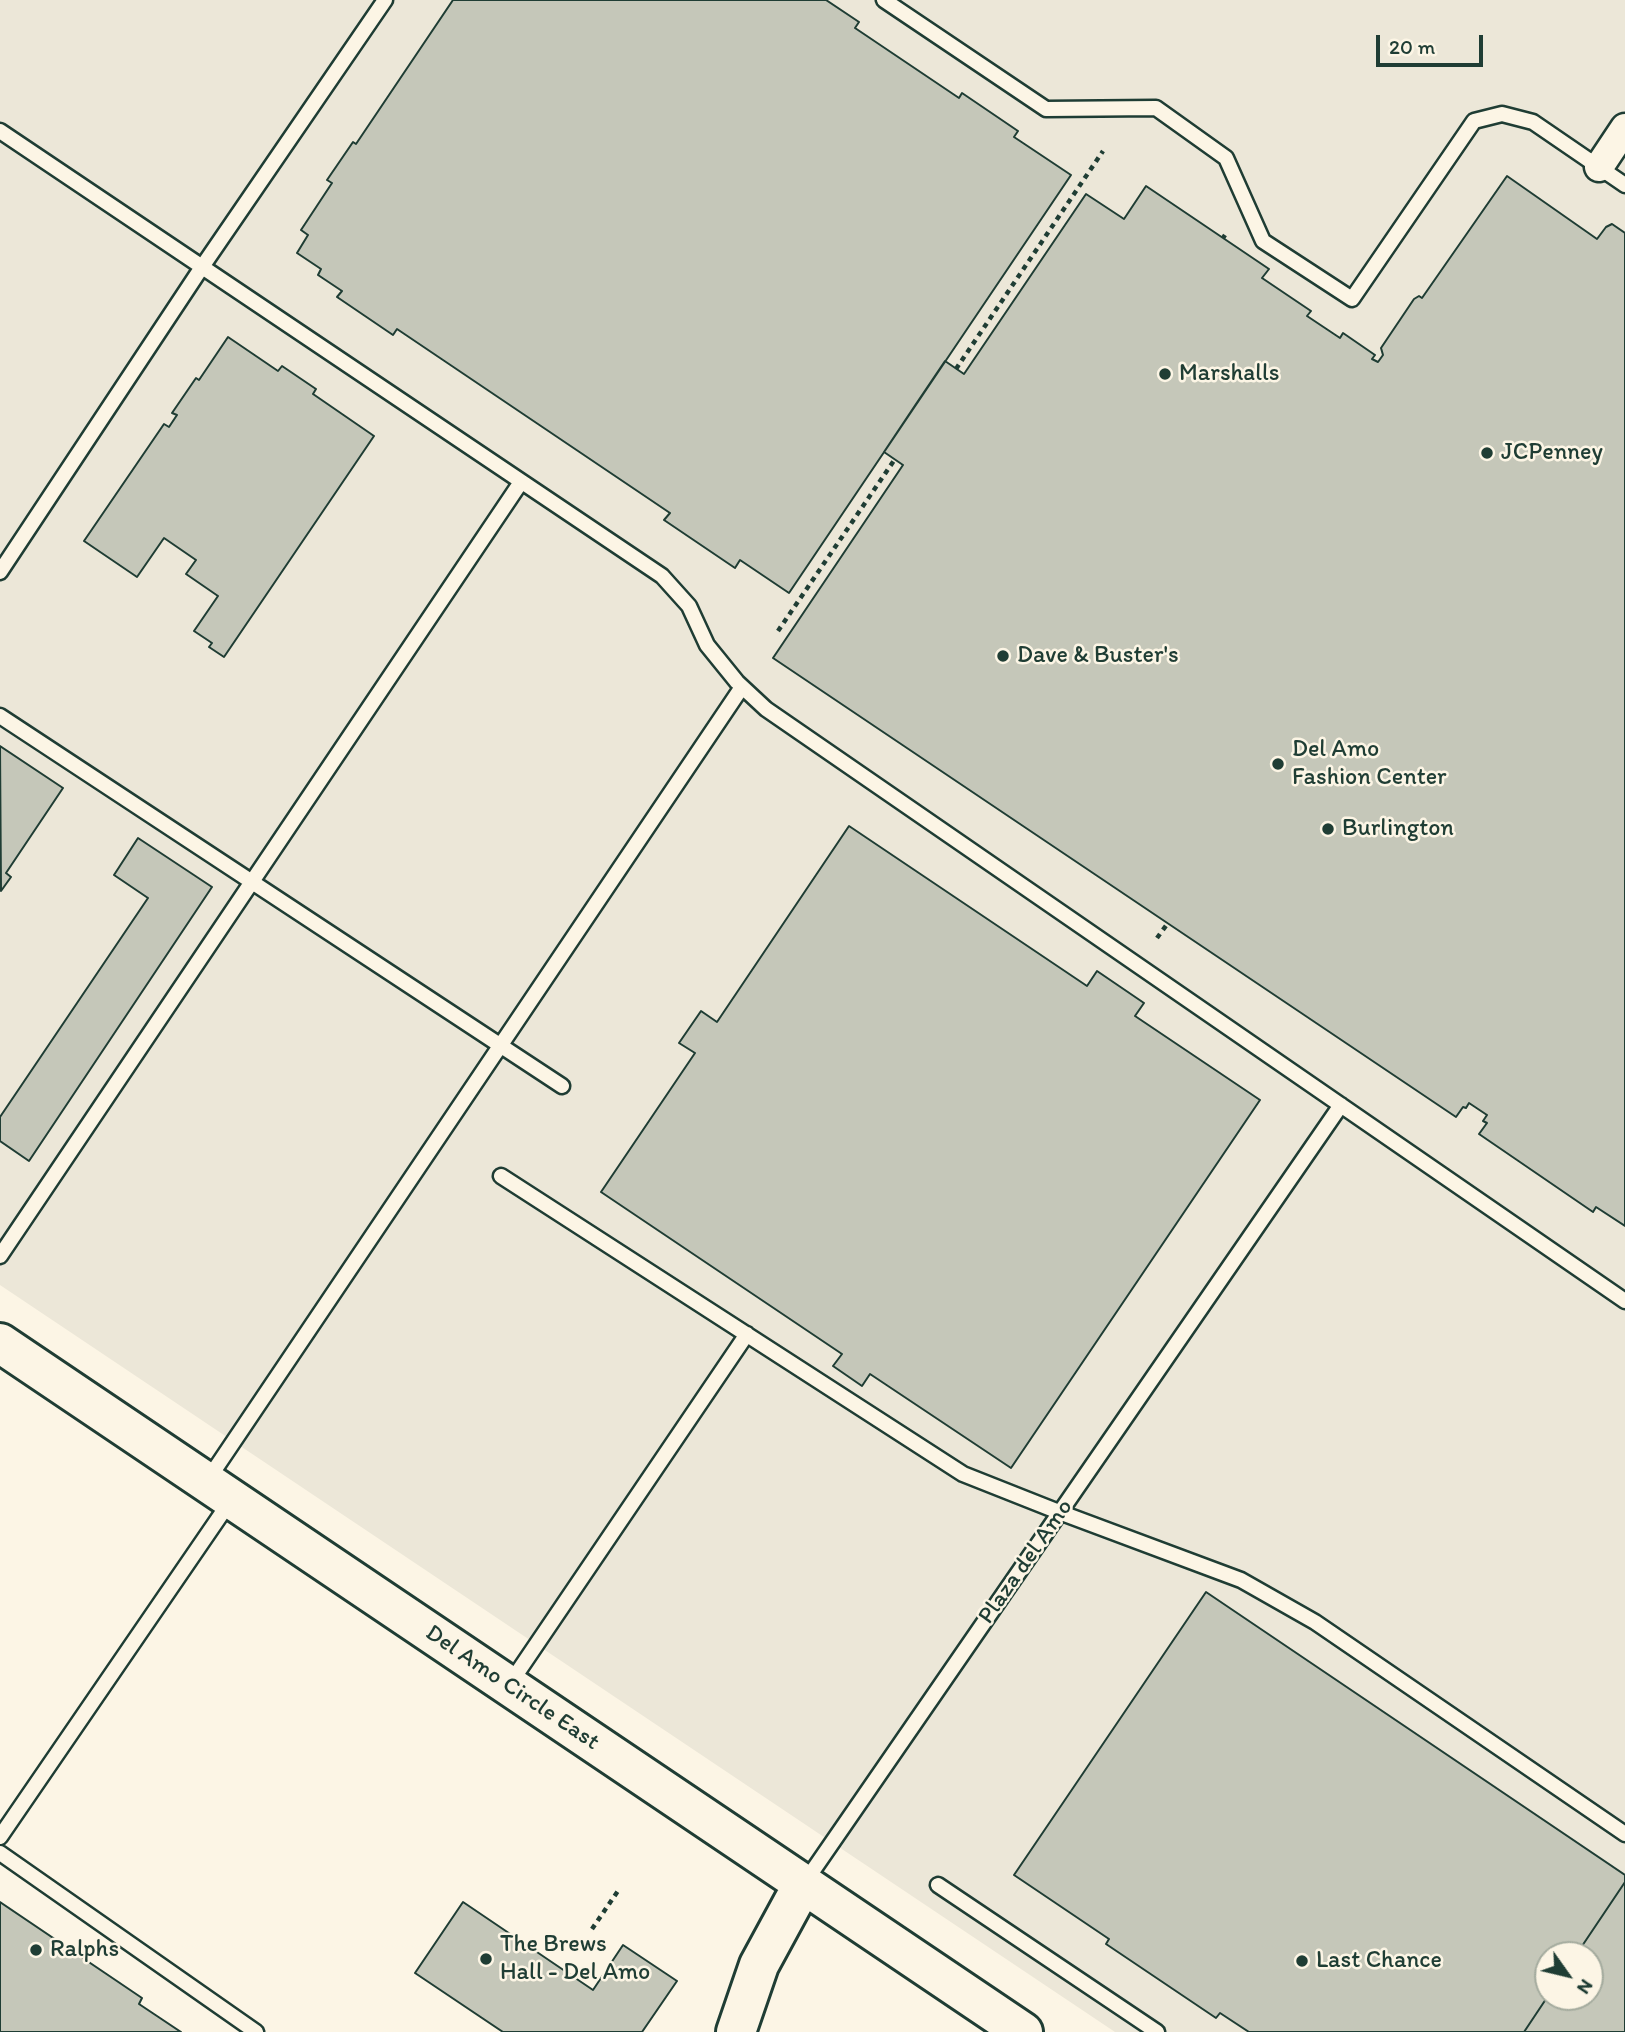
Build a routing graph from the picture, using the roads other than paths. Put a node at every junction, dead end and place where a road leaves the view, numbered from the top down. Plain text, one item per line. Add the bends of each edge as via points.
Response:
1 (384, 0) edge
2 (884, 0) edge
3 (1625, 128) edge
4 (0, 131) edge
5 (1600, 167) junction
6 (1625, 185) edge
7 (202, 267) junction
8 (521, 482) junction
9 (0, 572) edge
10 (742, 687) junction
11 (0, 716) edge
12 (252, 881) junction
13 (501, 1045) junction
14 (562, 1086) dead end
15 (1341, 1105) junction
16 (501, 1176) dead end
17 (0, 1256) edge
18 (1625, 1301) edge
19 (747, 1334) junction
20 (0, 1343) edge
21 (219, 1491) junction
22 (1059, 1513) junction
23 (509, 1686) junction
24 (1625, 1834) edge
25 (0, 1837) edge
26 (0, 1853) edge
27 (803, 1884) junction
28 (938, 1885) dead end
29 (256, 2032) edge
30 (736, 2032) edge
31 (1023, 2032) edge
32 (1157, 2032) edge

1 - 7 lane
2 - 5 lane via 1046,109 1156,108 1226,158 1263,241 1352,299 1474,121 1502,114 1532,122
3 - 5 street
4 - 7 lane
5 - 6 lane
7 - 8 lane
7 - 9 lane
8 - 10 lane via 662,576 689,606 707,645
8 - 12 lane
10 - 13 lane
10 - 15 lane via 766,709
11 - 12 lane
12 - 13 lane
12 - 17 lane
13 - 14 lane
13 - 21 lane
15 - 18 lane
15 - 22 lane, Plaza del Amo
16 - 19 lane
19 - 22 lane via 962,1474
19 - 23 lane
20 - 21 street, Del Amo Circle East
21 - 23 street, Del Amo Circle East
21 - 25 lane
22 - 24 lane via 1241,1580 1315,1622
22 - 27 lane, Plaza del Amo
23 - 27 street, Del Amo Circle East
26 - 29 lane
27 - 30 street, Plaza del Amo via 759,1965
27 - 31 street, Del Amo Circle East
28 - 32 lane

